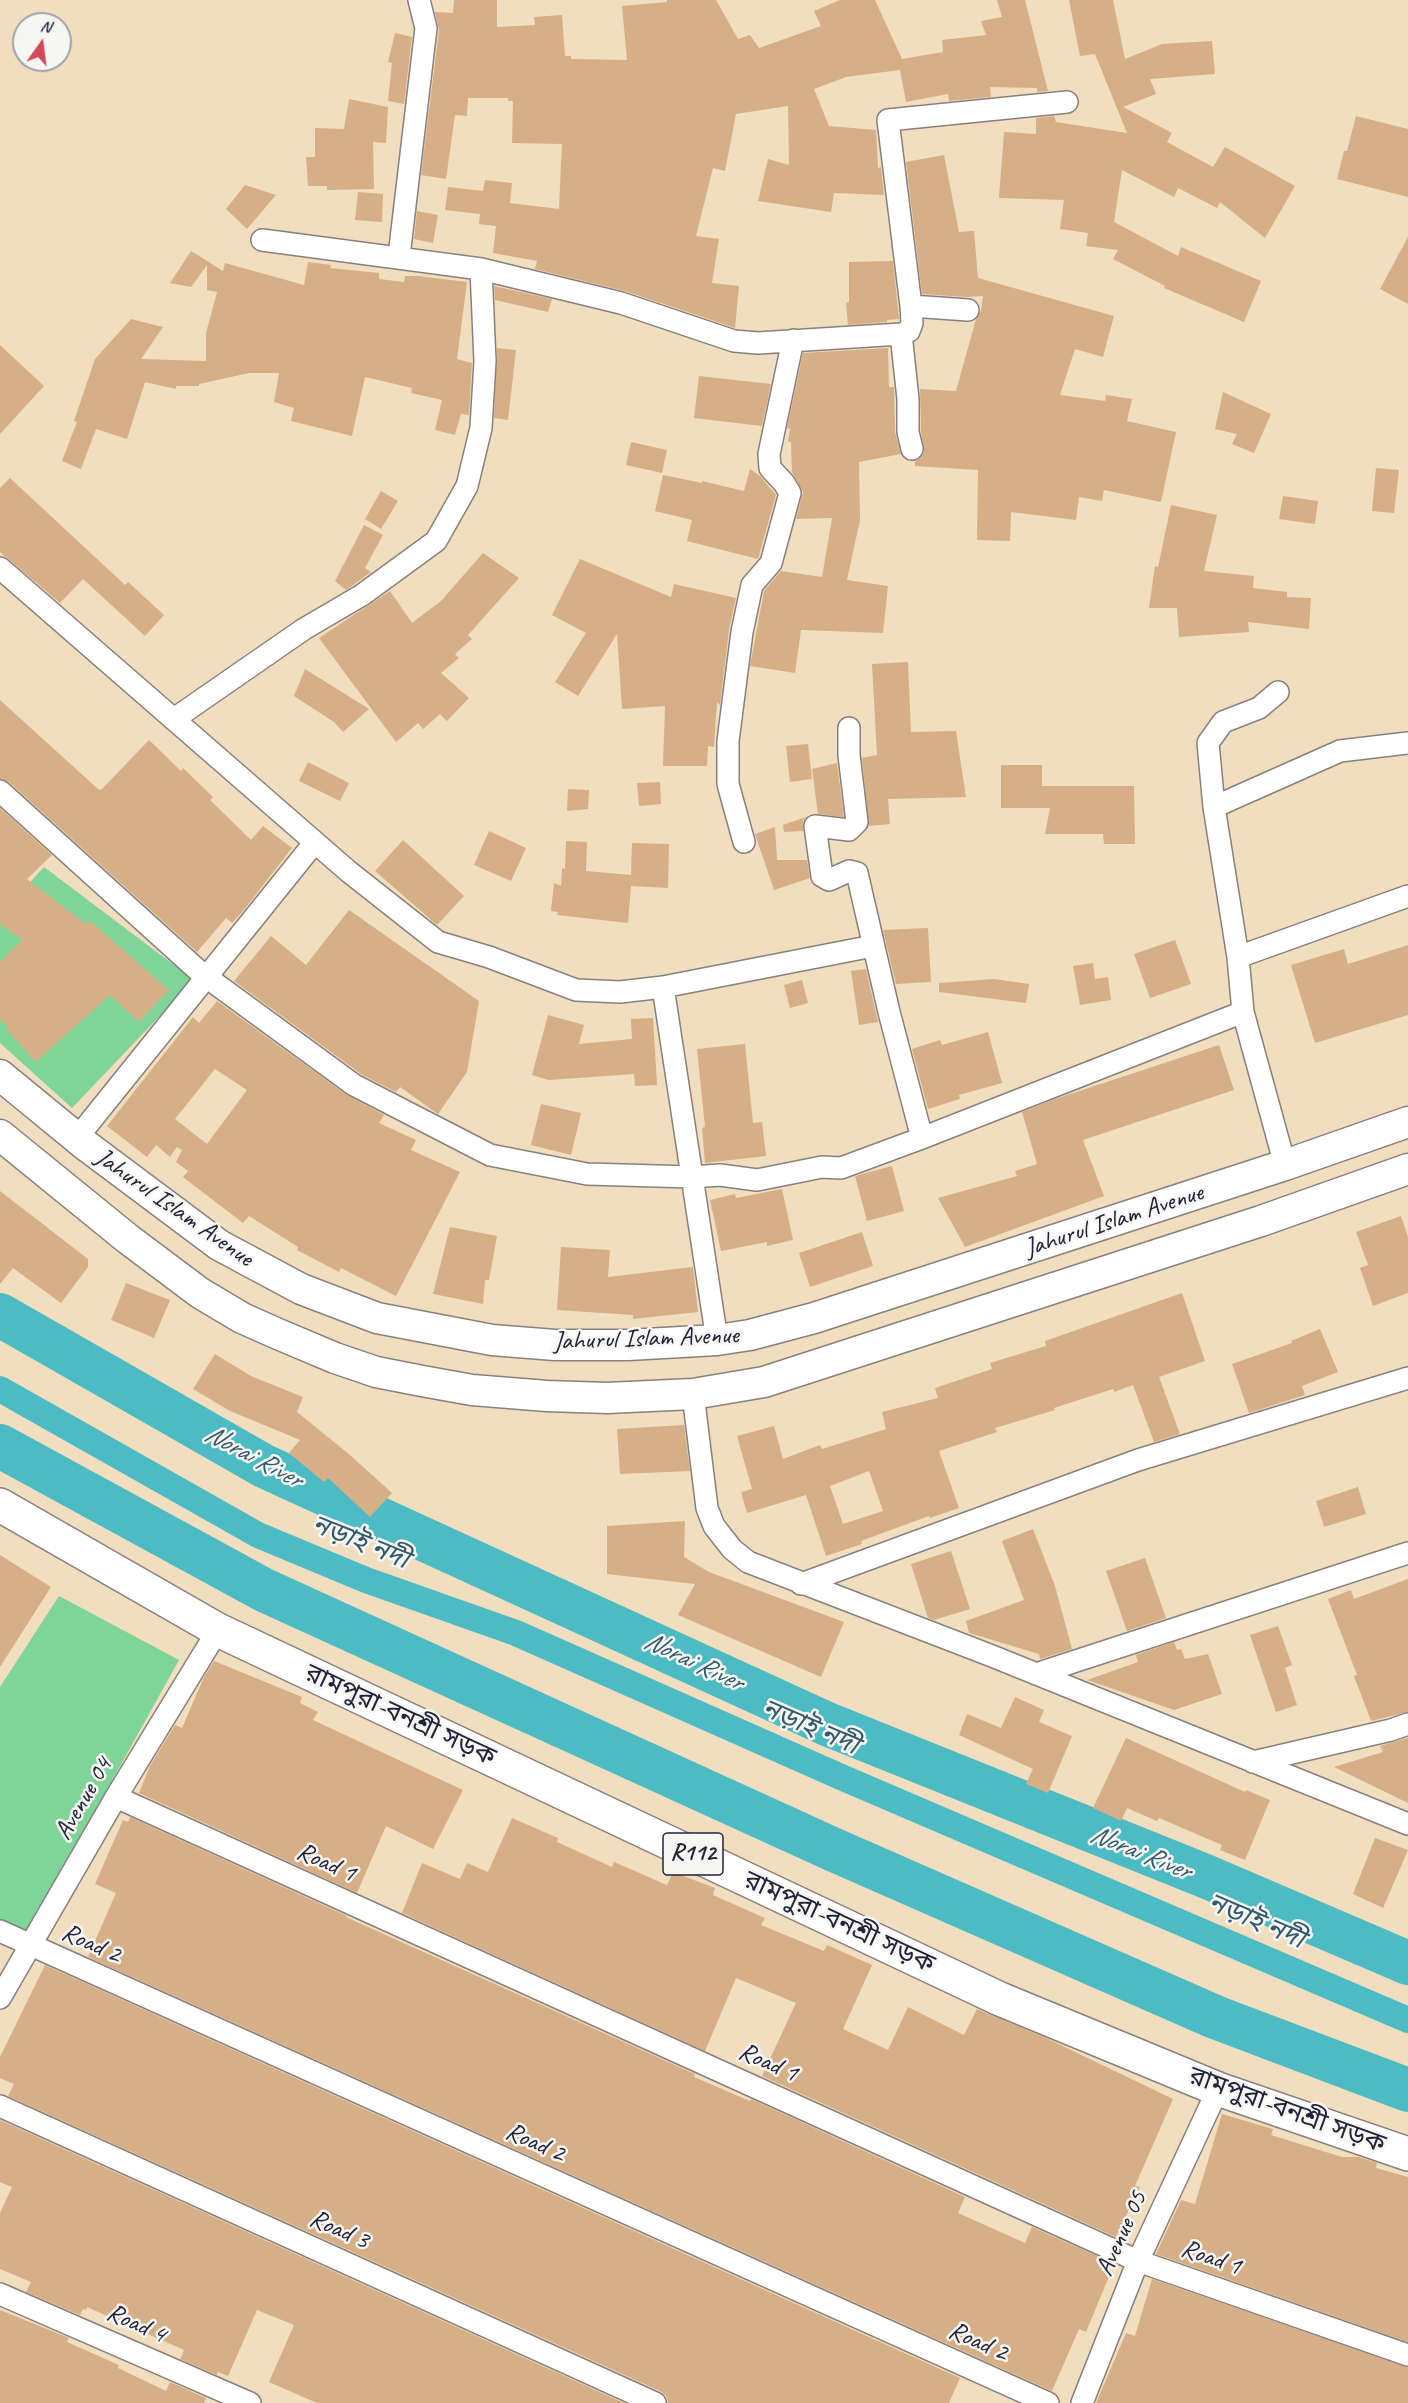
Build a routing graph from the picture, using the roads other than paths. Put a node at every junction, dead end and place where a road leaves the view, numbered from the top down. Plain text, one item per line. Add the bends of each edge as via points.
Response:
1 (419, 0) edge
2 (1067, 102) dead end
3 (262, 240) dead end
4 (399, 256) junction
5 (481, 269) junction
6 (911, 306) junction
7 (968, 310) dead end
8 (901, 334) junction
9 (793, 340) junction
10 (912, 449) dead end
11 (0, 568) edge
12 (1278, 692) dead end
13 (174, 719) junction
14 (849, 728) dead end
15 (1408, 743) edge
16 (0, 791) edge
17 (1214, 807) junction
18 (315, 842) junction
19 (744, 842) dead end
20 (1408, 896) edge
21 (873, 946) junction
22 (1238, 957) junction
23 (206, 977) junction
24 (663, 987) junction
25 (1243, 1012) junction
26 (0, 1075) edge
27 (1408, 1122) edge
28 (0, 1135) edge
29 (77, 1138) junction
30 (922, 1138) junction
31 (1285, 1165) junction
32 (1408, 1169) edge
33 (692, 1177) junction
34 (717, 1340) junction
35 (1408, 1378) edge
36 (693, 1394) junction
37 (0, 1505) edge
38 (1408, 1553) edge
39 (801, 1584) junction
40 (218, 1630) junction
41 (1036, 1674) junction
42 (1408, 1724) edge
43 (1253, 1762) junction
44 (116, 1797) junction
45 (1408, 1824) edge
46 (0, 1931) edge
47 (30, 1946) junction
48 (0, 1998) edge
49 (1218, 2089) junction
50 (0, 2106) edge
51 (1408, 2154) edge
52 (1138, 2261) junction
53 (0, 2294) edge
54 (1408, 2355) edge
55 (250, 2403) edge
56 (655, 2403) edge
57 (1048, 2403) edge
58 (1082, 2403) edge

1 - 4 street via 426,28
2 - 6 street via 888,120
3 - 4 street
4 - 5 street
5 - 9 street via 621,303 734,341
5 - 13 street via 485,361 481,428 466,486 436,541 362,595
6 - 7 street
6 - 8 street via 912,323 909,331
8 - 9 street
8 - 10 street
9 - 19 street via 769,454 770,468 790,493 771,563 752,585 728,741 728,784
11 - 13 street
12 - 17 street via 1259,708 1223,722 1208,743
13 - 18 street
14 - 21 street via 857,822 849,830 815,826 814,830 825,880 849,871 857,873
15 - 17 street via 1340,751
16 - 23 street
17 - 22 street
18 - 23 street
18 - 24 street via 438,942 576,990 620,992
20 - 22 street
21 - 24 street
21 - 30 street
22 - 25 street
23 - 29 street
23 - 33 street via 354,1085 490,1155 586,1174
24 - 33 street
25 - 30 street
25 - 31 street
26 - 29 street, Jahurul Islam Avenue
27 - 31 street, Jahurul Islam Avenue
28 - 36 street, Jahurul Islam Avenue via 200,1293 242,1318 335,1358 376,1372 472,1390 607,1398
29 - 34 street, Jahurul Islam Avenue via 219,1245 301,1290 377,1318 492,1340 555,1345
30 - 33 street via 841,1168 822,1167 757,1180 720,1175
31 - 34 street, Jahurul Islam Avenue via 814,1318
32 - 36 street, Jahurul Islam Avenue via 1261,1221 764,1382
33 - 34 street
35 - 39 street via 1138,1460
36 - 39 street via 707,1508 714,1526 732,1550 748,1562
37 - 40 main road, রামপুরা-বনশ্রী সড়ক / R112
38 - 41 street
39 - 41 street
40 - 44 street, Avenue 04
40 - 49 main road, রামপুরা-বনশ্রী সড়ক / R112 via 1000,1999
41 - 43 street
42 - 43 street
43 - 45 street
44 - 47 street, Avenue 04
44 - 52 street, Road 1
46 - 47 street, Road 2
47 - 48 street, Avenue 04
47 - 57 street, Road 2
49 - 51 main road, রামপুরা-বনশ্রী সড়ক / R112
49 - 52 street, Avenue 05
50 - 56 street, Road 3
52 - 54 street, Road 1
52 - 58 street, Avenue 05
53 - 55 street, Road 4

